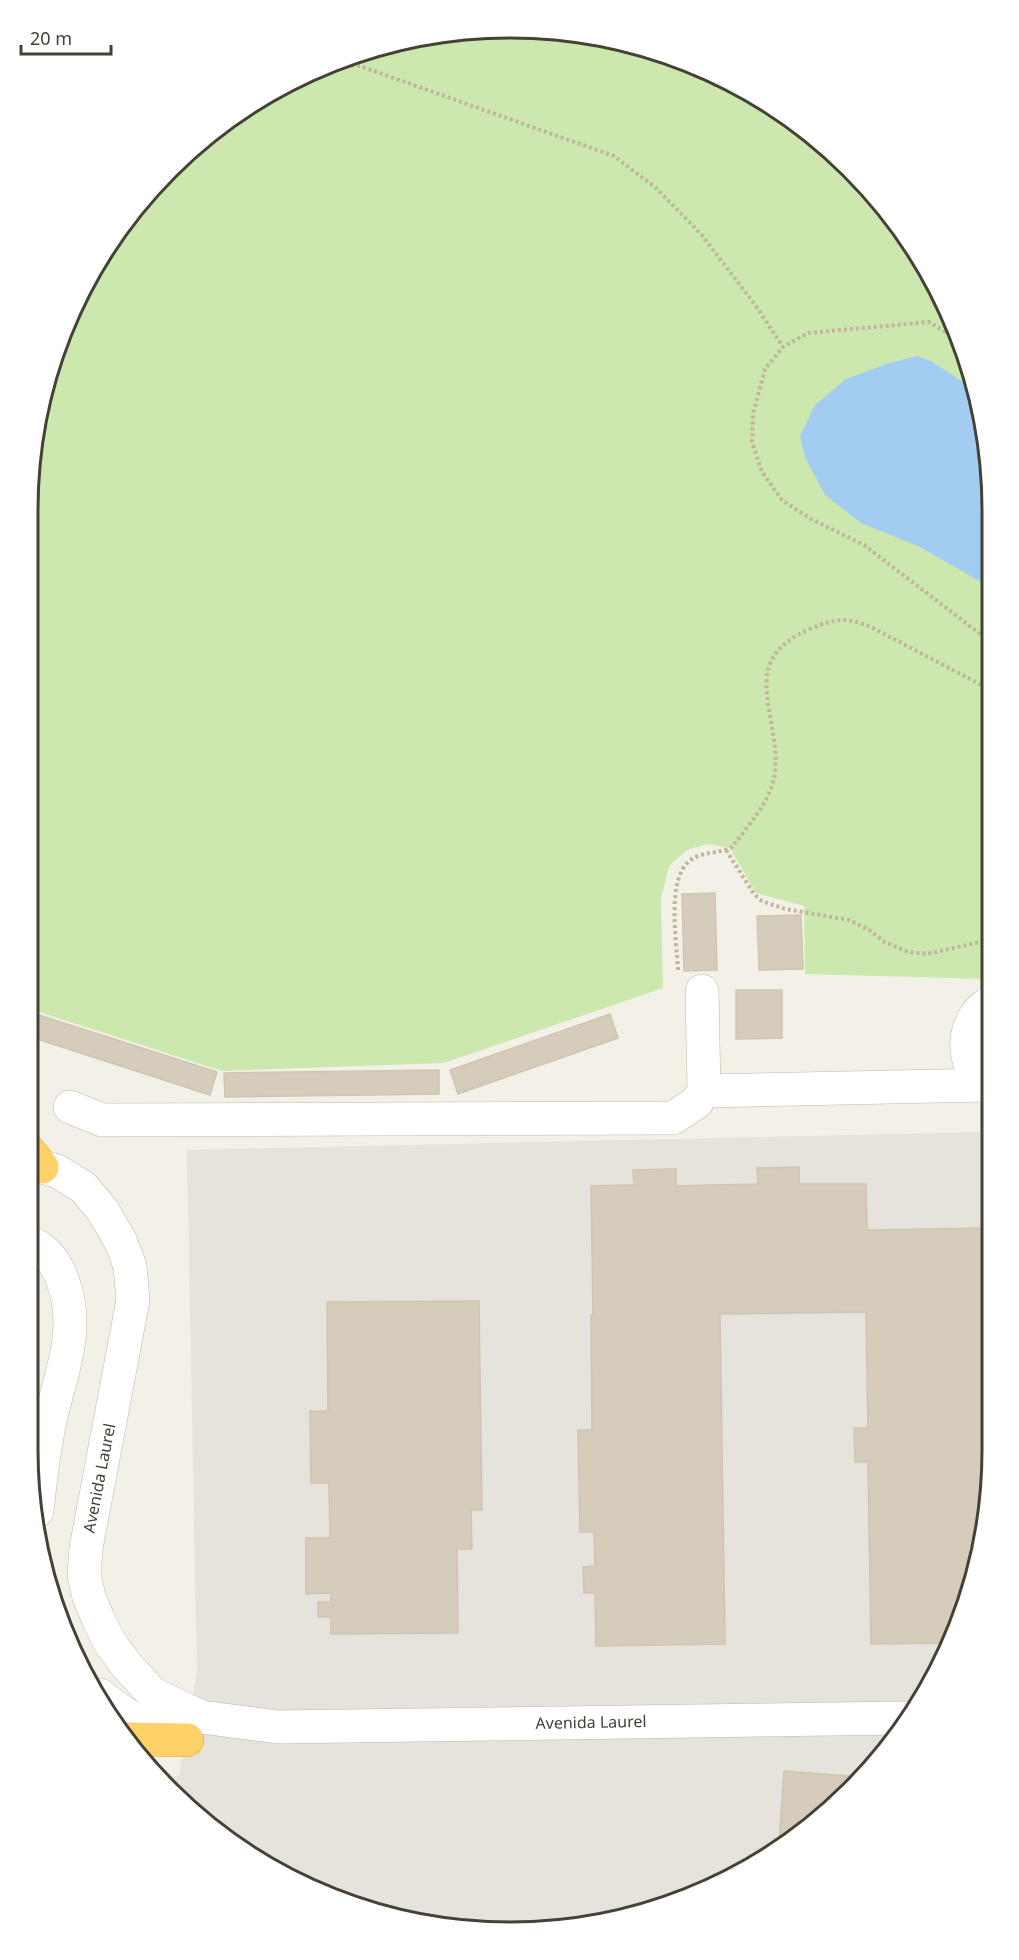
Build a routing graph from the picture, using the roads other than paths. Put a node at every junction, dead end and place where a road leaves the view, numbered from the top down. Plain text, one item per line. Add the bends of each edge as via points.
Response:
1 (702, 991) road end
2 (982, 1009) edge
3 (982, 1080) edge
4 (982, 1086) edge
5 (704, 1091) junction
6 (70, 1107) dead end
7 (38, 1163) edge
8 (38, 1249) edge
9 (40, 1491) edge
10 (112, 1705) edge
11 (898, 1718) edge
12 (278, 1727) junction
13 (136, 1739) edge
14 (187, 1740) junction

1 - 5 street
2 - 3 street via 967,1032 967,1052 973,1071
4 - 5 street
5 - 6 street via 697,1102 673,1118 102,1120
7 - 12 street, Avenida Laurel via 82,1187 122,1242 130,1266 133,1300 86,1548 84,1575 99,1621 110,1643 153,1694 201,1717
8 - 9 street via 53,1260 69,1304 69,1340
10 - 14 street, Avenida Laurel via 156,1731
11 - 12 street, Avenida Laurel
12 - 14 street, Avenida Laurel via 245,1739
13 - 14 highway

